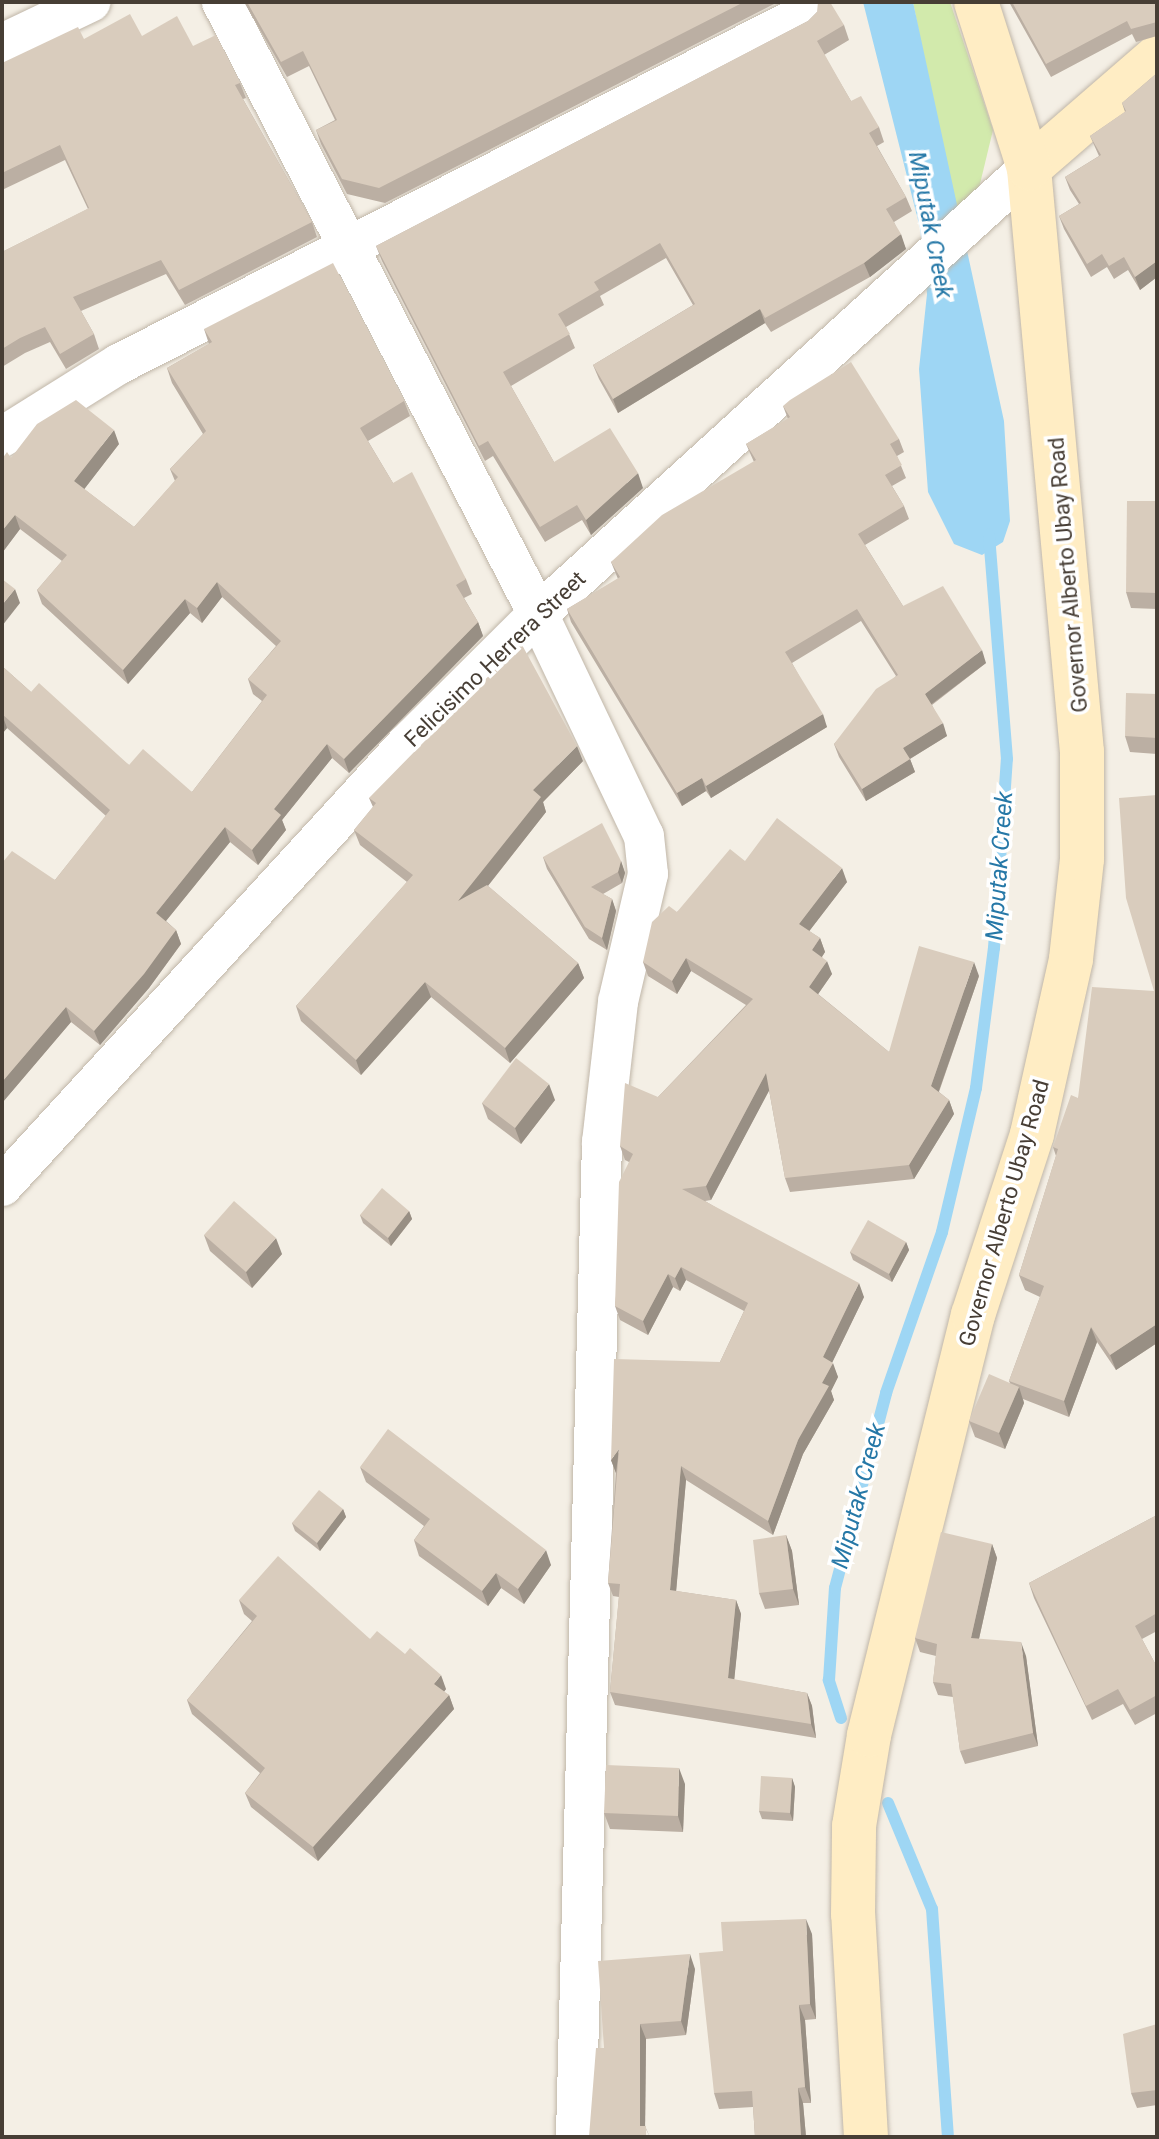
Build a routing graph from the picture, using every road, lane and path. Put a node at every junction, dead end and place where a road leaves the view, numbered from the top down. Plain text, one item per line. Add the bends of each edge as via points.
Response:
1 (90, 2) edge
2 (222, 2) edge
3 (976, 2) edge
4 (803, 15) dead end
5 (2, 44) edge
6 (1157, 57) edge
7 (1027, 169) junction
8 (344, 249) junction
9 (2, 437) edge
10 (538, 614) junction
11 (2, 1186) edge
12 (576, 2137) edge
13 (866, 2137) edge

1 - 5 street
2 - 8 street
3 - 7 main road, Governor Alberto Ubay Road
4 - 8 street
6 - 7 main road, Felicisimo Herrera Street
7 - 10 street, Felicisimo Herrera Street
7 - 13 main road, Governor Alberto Ubay Road via 1077,689 1082,859 1071,959 1032,1134 969,1329 869,1735 853,1885
8 - 9 street via 119,364
8 - 10 street
10 - 11 street, Felicisimo Herrera Street via 116,1054
10 - 12 street via 628,794 648,874 618,1002 602,1142

